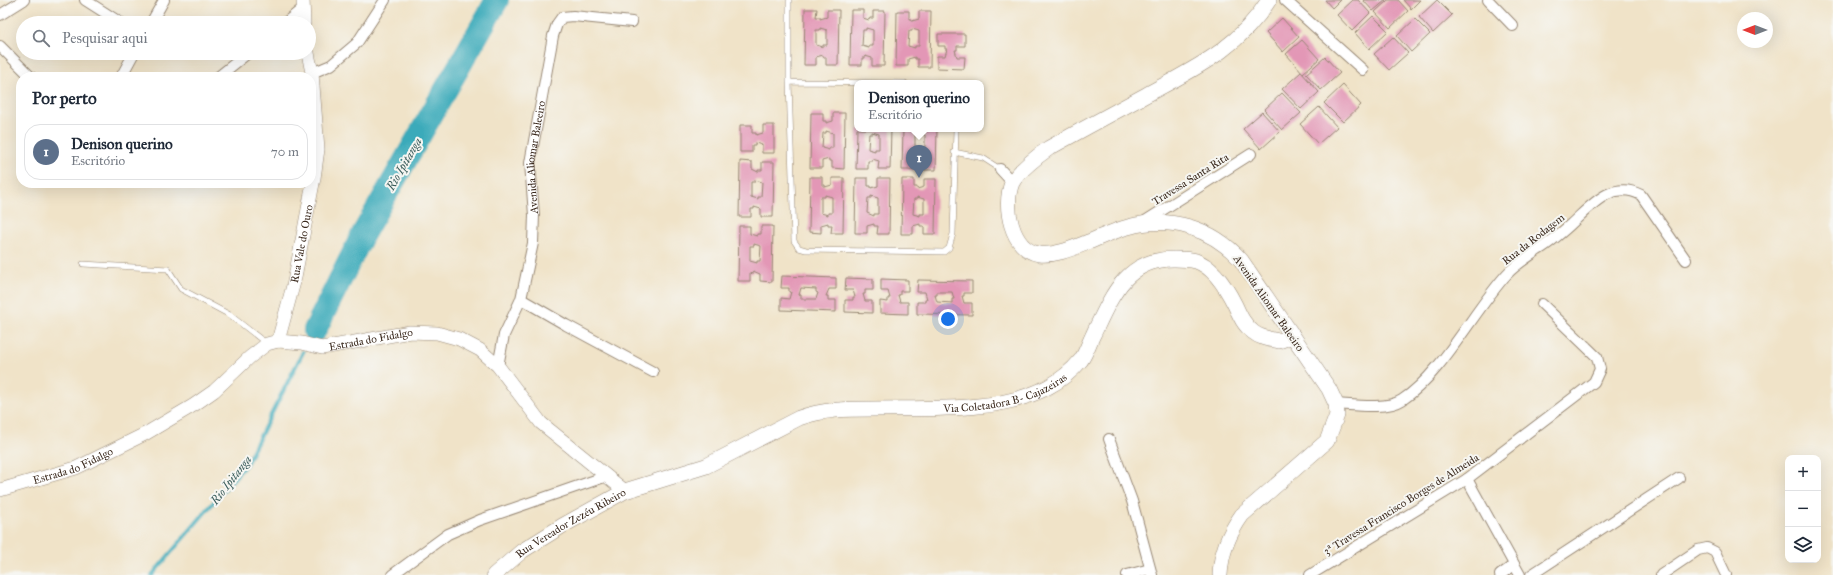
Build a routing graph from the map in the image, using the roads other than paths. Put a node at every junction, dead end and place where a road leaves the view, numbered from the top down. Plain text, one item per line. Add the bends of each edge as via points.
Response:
1 (24, 0) edge
2 (85, 0) edge
3 (164, 0) edge
4 (385, 0) edge
5 (789, 0) edge
6 (1269, 0) edge
7 (1284, 0) edge
8 (1488, 0) edge
9 (303, 4) edge
10 (0, 16) edge
11 (110, 16) edge
12 (155, 16) edge
13 (292, 16) edge
14 (304, 16) edge
15 (632, 22) dead end
16 (1513, 26) dead end
17 (0, 46) edge
18 (130, 60) edge
19 (239, 60) edge
20 (309, 60) edge
21 (1363, 70) dead end
22 (26, 72) edge
23 (124, 72) edge
24 (224, 72) edge
25 (312, 72) edge
26 (314, 72) edge
27 (789, 82) junction
28 (854, 83) edge
29 (316, 115) edge
30 (956, 132) edge
31 (954, 152) junction
32 (1252, 154) dead end
33 (316, 161) edge
34 (1000, 169) joint
35 (1012, 182) junction
36 (311, 188) edge
37 (1140, 224) junction
38 (1686, 260) dead end
39 (83, 264) dead end
40 (521, 298) junction
41 (1542, 304) dead end
42 (1282, 336) junction
43 (272, 343) junction
44 (498, 366) junction
45 (652, 372) dead end
46 (1336, 404) junction
47 (1109, 439) dead end
48 (606, 476) junction
49 (1679, 478) dead end
50 (1467, 479) junction
51 (654, 481) joint
52 (0, 490) edge
53 (625, 492) junction
54 (1514, 566) junction
55 (1151, 572) edge
56 (392, 575) edge
57 (494, 575) edge
58 (1127, 575) edge
59 (1220, 575) edge
60 (1310, 575) edge
61 (1500, 575) edge
62 (1520, 575) edge
63 (1531, 575) edge
64 (1661, 575) edge
65 (1726, 575) edge

1 - 10 street
2 - 11 street
3 - 12 street
4 - 26 street via 357,42 331,65
5 - 27 lane
6 - 35 main road via 1254,22 1229,46 1196,68 1049,148 1036,157
7 - 21 street
8 - 16 street
9 - 13 street
9 - 14 street
15 - 40 street, Avenida Aliomar Baleeiro via 573,16 562,17 557,24 530,164 534,235
17 - 22 street
18 - 23 street
19 - 24 street
20 - 25 street, Rua Vale do Ouro
27 - 28 lane
27 - 31 lane via 794,241 799,248 944,252 949,248 953,234
29 - 33 street, Rua Vale do Ouro
30 - 31 lane
31 - 34 lane via 983,158
32 - 37 street, Travessa Santa Rita
34 - 35 street
35 - 37 main road, Avenida Aliomar Baleeiro via 1009,209 1015,234 1021,244 1038,254 1070,249
36 - 43 street, Rua Vale do Ouro via 294,282
37 - 42 main road, Avenida Aliomar Baleeiro via 1178,223 1210,234 1222,242 1241,260
38 - 46 street, Rua da Rodagem via 1641,194 1623,190 1610,192 1511,270 1434,369 1401,401 1365,406
39 - 43 lane via 168,269 181,289 230,315
40 - 44 street, Avenida Aliomar Baleeiro via 504,335
40 - 45 street
41 - 50 street, 3ª Travessa Francisco Borges de Almeida via 1597,357 1600,369 1597,376 1594,382
42 - 46 main road, Avenida Aliomar Baleeiro via 1302,351 1329,389
42 - 51 main road, Via Coletadora B- Cajazeiras via 1254,333 1243,322 1230,295 1216,275 1201,264 1196,261 1161,259 1149,262 1128,276 1108,305 1082,359 1057,382 1044,390 1005,403 834,409 815,412 706,466
43 - 44 street, Estrada do Fidalgo via 302,343 322,348 410,332 437,333 459,339 480,350
43 - 52 street, Estrada do Fidalgo via 250,357 214,391 145,434 76,468
44 - 48 street, Estrada do Fidalgo via 541,423
46 - 59 main road via 1337,415 1327,441 1252,505 1232,528 1220,564
47 - 55 street via 1132,501
48 - 53 street, Estrada do Fidalgo
48 - 56 street via 460,528
49 - 63 street
50 - 54 street
50 - 60 street, 3ª Travessa Francisco Borges de Almeida
51 - 53 main road, Rua Vereador Zezéu Ribeiro
53 - 57 main road, Rua Vereador Zezéu Ribeiro via 522,551
54 - 61 street
54 - 62 street
55 - 58 street
64 - 65 street via 1698,550 1707,548 1715,552

